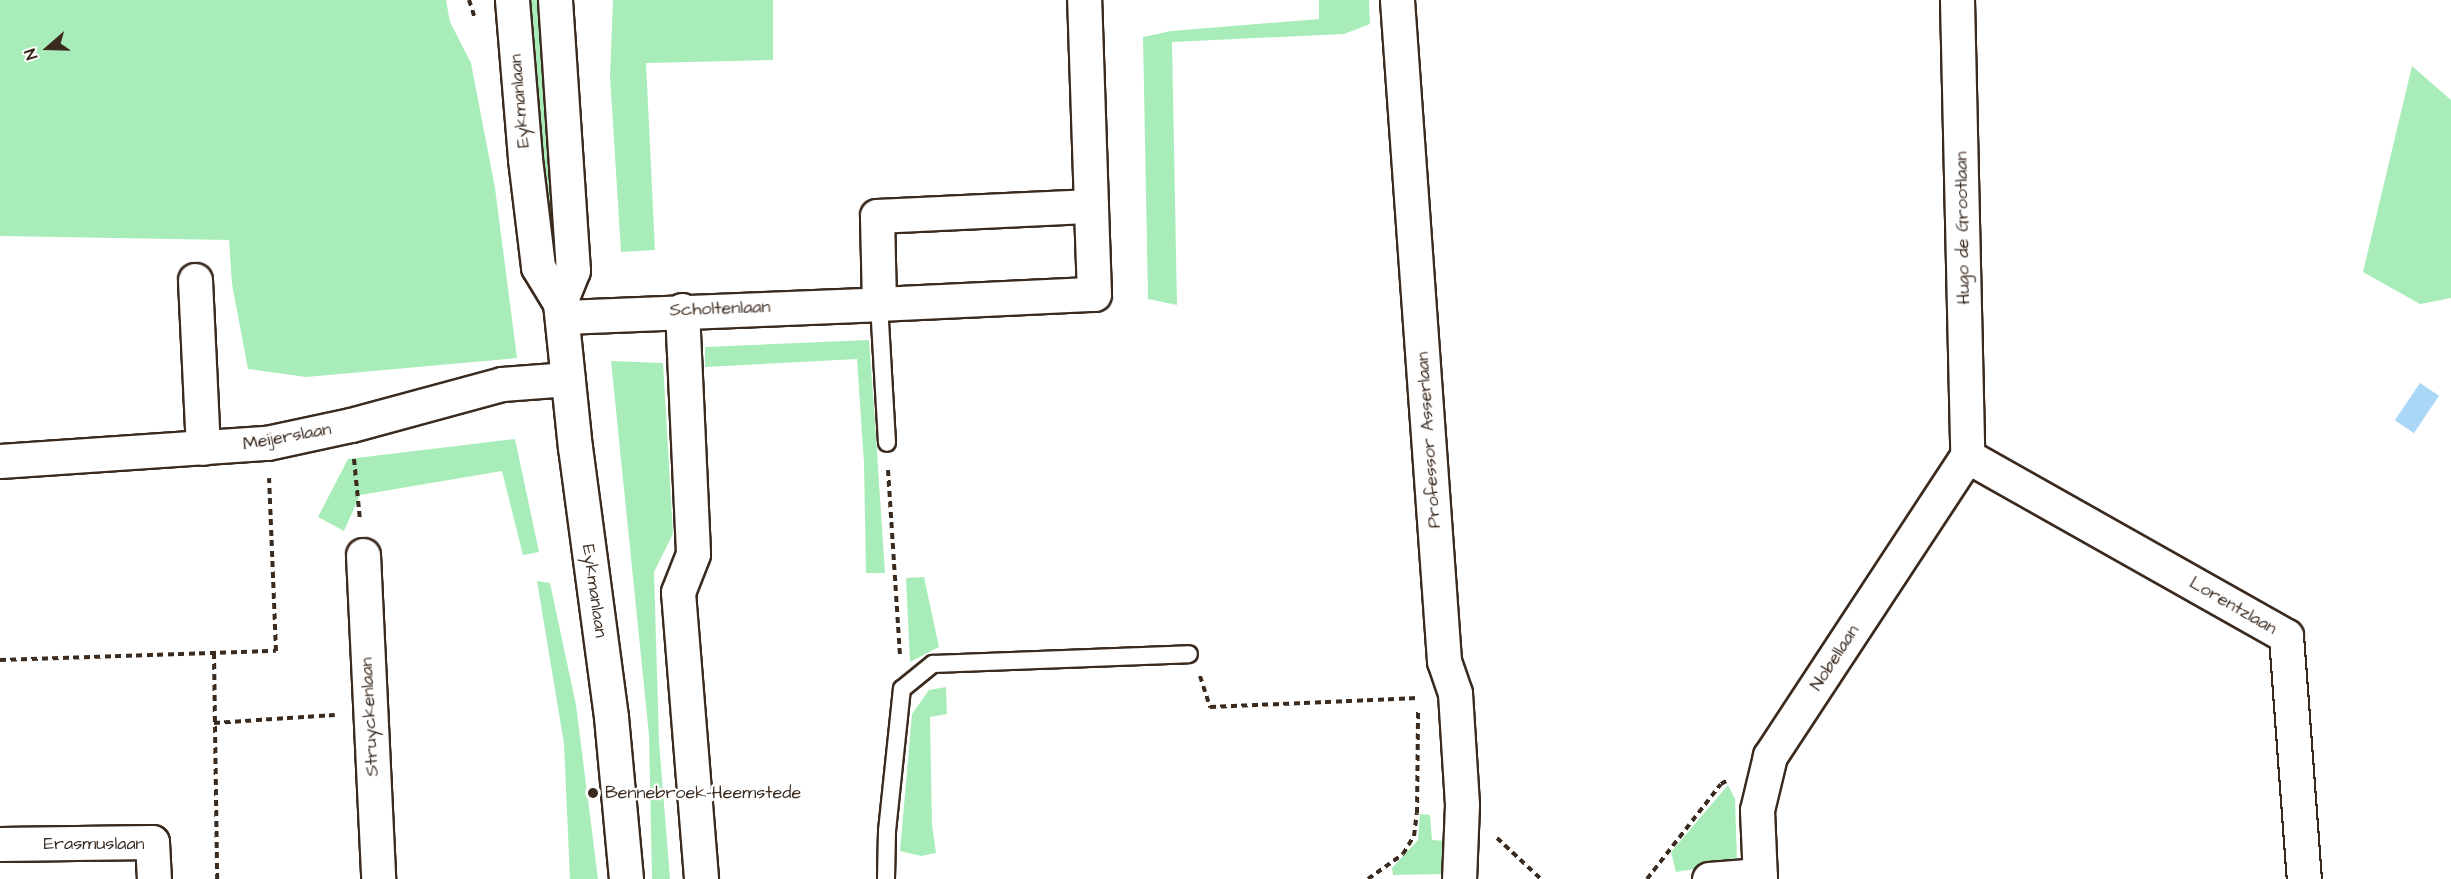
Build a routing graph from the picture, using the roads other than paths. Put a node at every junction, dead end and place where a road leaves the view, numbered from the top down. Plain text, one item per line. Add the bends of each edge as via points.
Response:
1 (512, 0) edge
2 (555, 0) edge
3 (1084, 0) edge
4 (1397, 0) edge
5 (1957, 0) edge
6 (1091, 206) junction
7 (195, 280) dead end
8 (879, 304) junction
9 (561, 310) junction
10 (682, 310) junction
11 (568, 379) junction
12 (887, 443) road end
13 (203, 448) junction
14 (1967, 456) junction
15 (0, 461) edge
16 (363, 555) road end
17 (1189, 654) road end
18 (0, 844) edge
19 (1760, 877) edge
20 (154, 879) edge
21 (378, 879) edge
22 (626, 879) edge
23 (701, 879) edge
24 (886, 879) edge
25 (1459, 879) edge
26 (1708, 879) edge
27 (2304, 879) edge

1 - 9 street, Eykmanlaan via 538,267
2 - 9 street, Eykmanlaan via 573,270
3 - 6 street, Scholtenlaan
4 - 25 street, Professor Asserlaan via 1444,662 1455,693 1462,805
5 - 14 street, Hugo de Grootlaan
6 - 8 street via 877,216
6 - 8 street, Scholtenlaan via 1094,294
7 - 13 street
8 - 10 street, Scholtenlaan
8 - 12 lane
9 - 10 street, Scholtenlaan
9 - 11 street, Eykmanlaan
10 - 23 street via 693,554 678,592
11 - 13 street, Meijerslaan via 502,384 267,443
11 - 22 street, Eykmanlaan via 611,717
13 - 15 street, Meijerslaan
14 - 19 street, Nobellaan via 1770,756 1757,810
14 - 27 street, Lorentzlaan via 2286,636
16 - 21 street, Struyckenlaan
17 - 24 lane via 933,664 902,688 887,831
18 - 20 street, Erasmuslaan via 152,842
19 - 26 street

